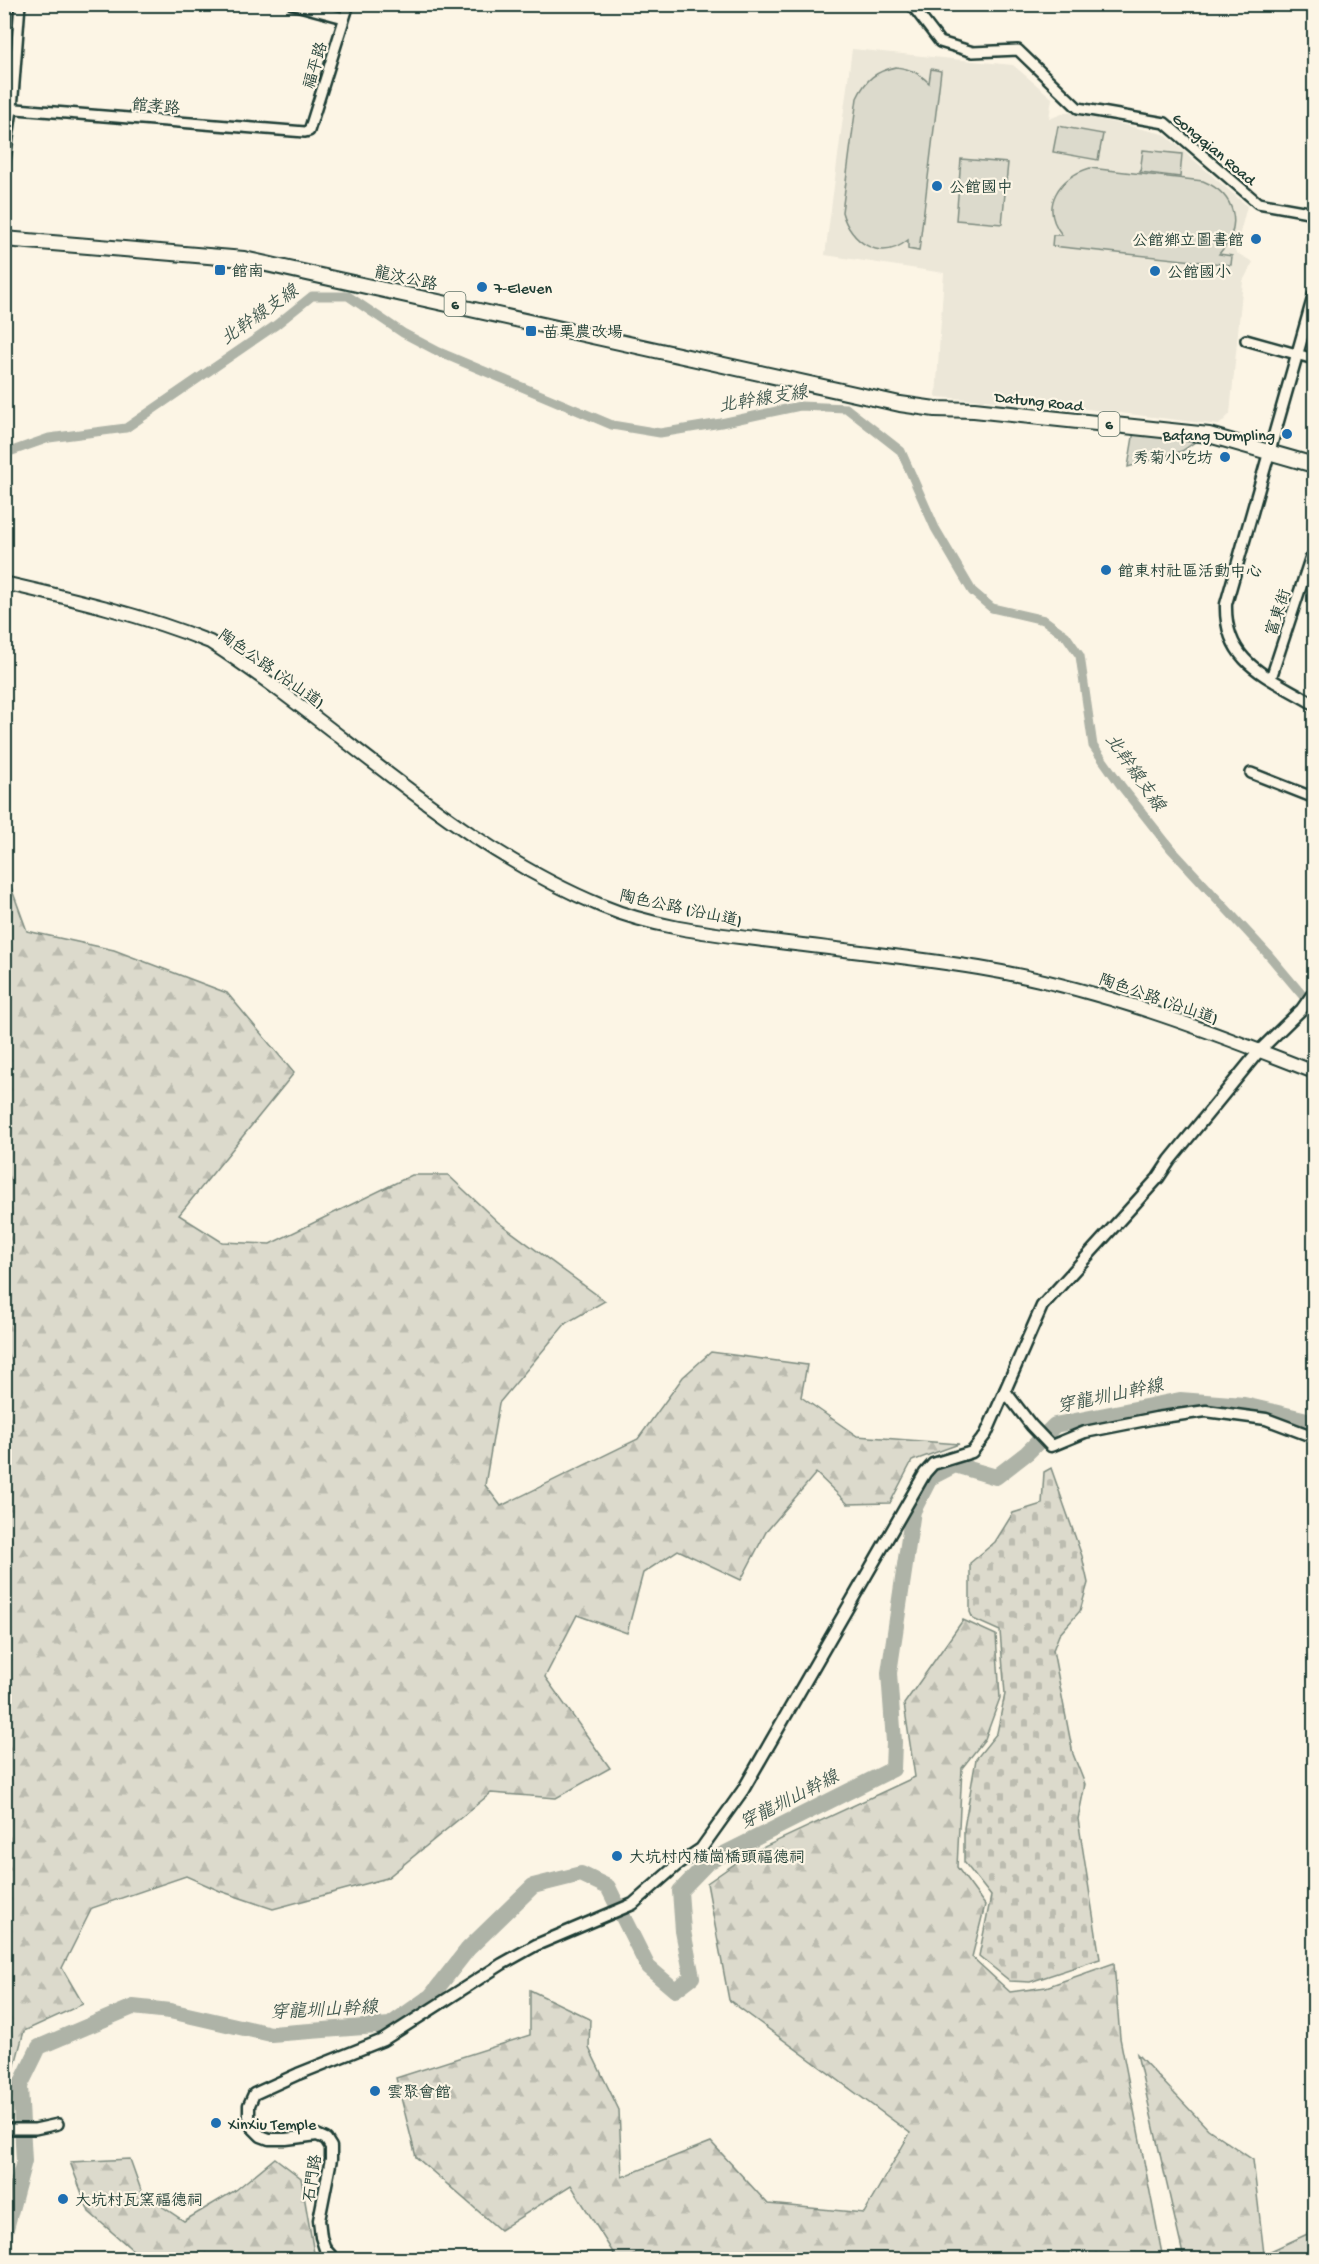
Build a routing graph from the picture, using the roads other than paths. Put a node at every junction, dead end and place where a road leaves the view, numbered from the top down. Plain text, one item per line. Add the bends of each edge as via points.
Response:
1 (20, 4) edge
2 (292, 4) edge
3 (349, 4) edge
4 (911, 4) edge
5 (344, 18) junction
6 (8, 108) edge
7 (305, 132) joint
8 (4, 167) edge
9 (1314, 213) edge
10 (4, 239) edge
11 (1314, 295) edge
12 (1246, 340) dead end
13 (1298, 354) junction
14 (1314, 359) edge
15 (900, 404) joint
16 (1270, 453) junction
17 (1314, 465) edge
18 (1314, 558) edge
19 (4, 583) edge
20 (1271, 678) junction
21 (1314, 704) edge
22 (1251, 773) dead end
23 (1314, 789) edge
24 (1313, 996) edge
25 (1259, 1051) junction
26 (1314, 1072) edge
27 (1005, 1391) junction
28 (1314, 1437) edge
29 (58, 2124) dead end
30 (4, 2129) edge
31 (334, 2259) edge

1 - 6 street
2 - 5 street
3 - 5 street, 福平路
4 - 9 street, Gongqian Road via 940,42 973,52 1018,50 1078,108 1165,123 1258,202
5 - 7 street, 福平路 via 309,131
6 - 7 street, 館孝路
6 - 8 street
10 - 15 main road, 龍汶公路 / 6 via 244,259
11 - 13 street
12 - 13 street
13 - 14 street
13 - 16 street
15 - 16 main road, Datung Road / 6 via 1209,435
16 - 17 main road, Datung Road / 6
16 - 20 street via 1226,604 1226,621 1238,652 1248,664
18 - 20 street, 富東街 via 1310,559
19 - 25 main road, 陶色公路 (沿山道) via 168,625 210,642 495,850 539,878 603,907 704,932 980,968 1071,987 1138,1006
20 - 21 street
22 - 23 street via 1312,797
24 - 25 street
25 - 26 main road, 陶色公路 (沿山道)
25 - 27 street via 1158,1178 1042,1306
27 - 28 street via 1052,1446 1085,1432 1206,1411 1266,1419
27 - 31 street, 石門路 via 986,1434 972,1452 933,1464 926,1473 749,1780 701,1849 633,1904 536,1944 383,2040 254,2094 249,2116 252,2127 261,2136 286,2139 317,2135 331,2147 319,2220 325,2249
29 - 30 street

